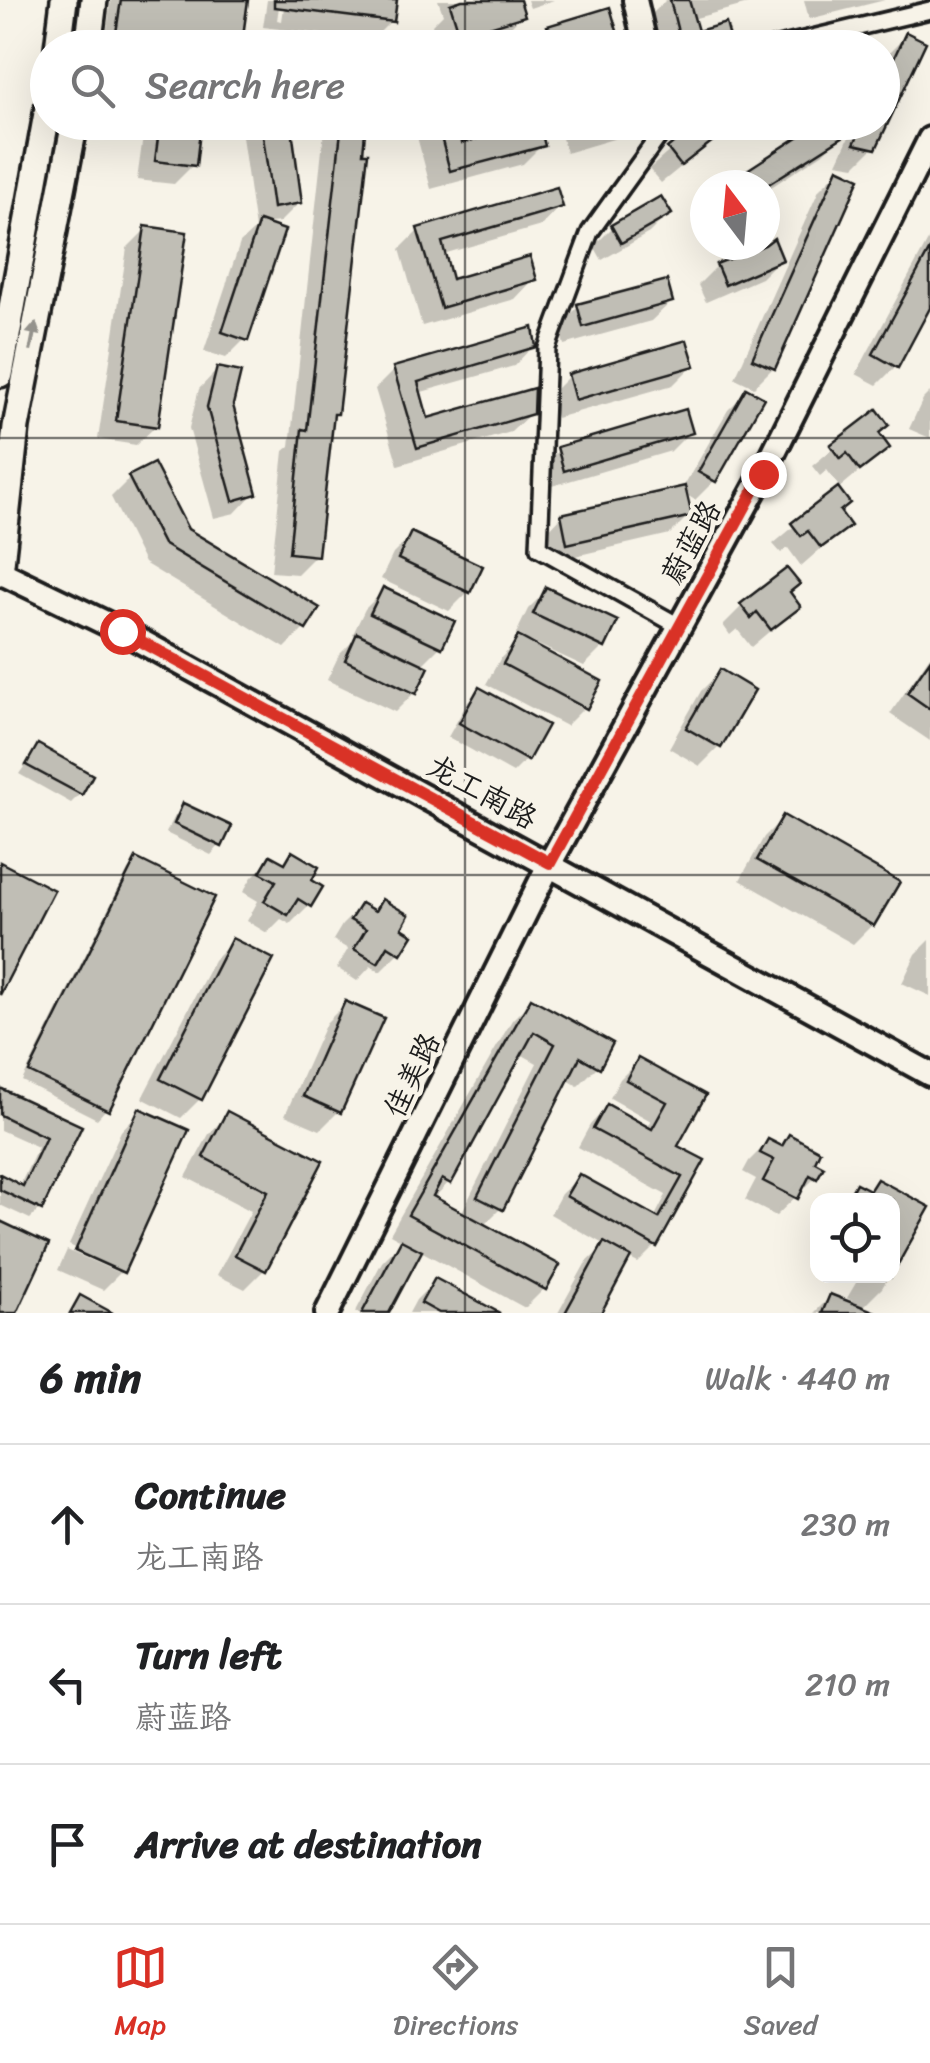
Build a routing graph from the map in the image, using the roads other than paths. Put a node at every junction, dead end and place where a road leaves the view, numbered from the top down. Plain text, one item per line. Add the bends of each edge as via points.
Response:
1 (64, 0) edge
2 (94, 0) edge
3 (634, 0) edge
4 (930, 10) edge
5 (60, 30) edge
6 (90, 30) edge
7 (642, 30) edge
8 (846, 30) edge
9 (42, 140) edge
10 (71, 140) edge
11 (657, 140) edge
12 (929, 145) edge
13 (0, 374) edge
14 (0, 572) edge
15 (679, 626) junction
16 (550, 863) junction
17 (930, 1074) edge
18 (327, 1313) edge

1 - 5 main road
2 - 6 main road
3 - 7 street
4 - 8 street
9 - 13 main road
14 -> 10 main road via 16,427
11 - 15 street via 590,232 548,348 539,548
12 - 15 street, 蔚蓝路
14 - 16 street, 龙工南路
15 - 16 street, 蔚蓝路
16 - 17 street, 龙工南路
16 - 18 street, 佳美路

